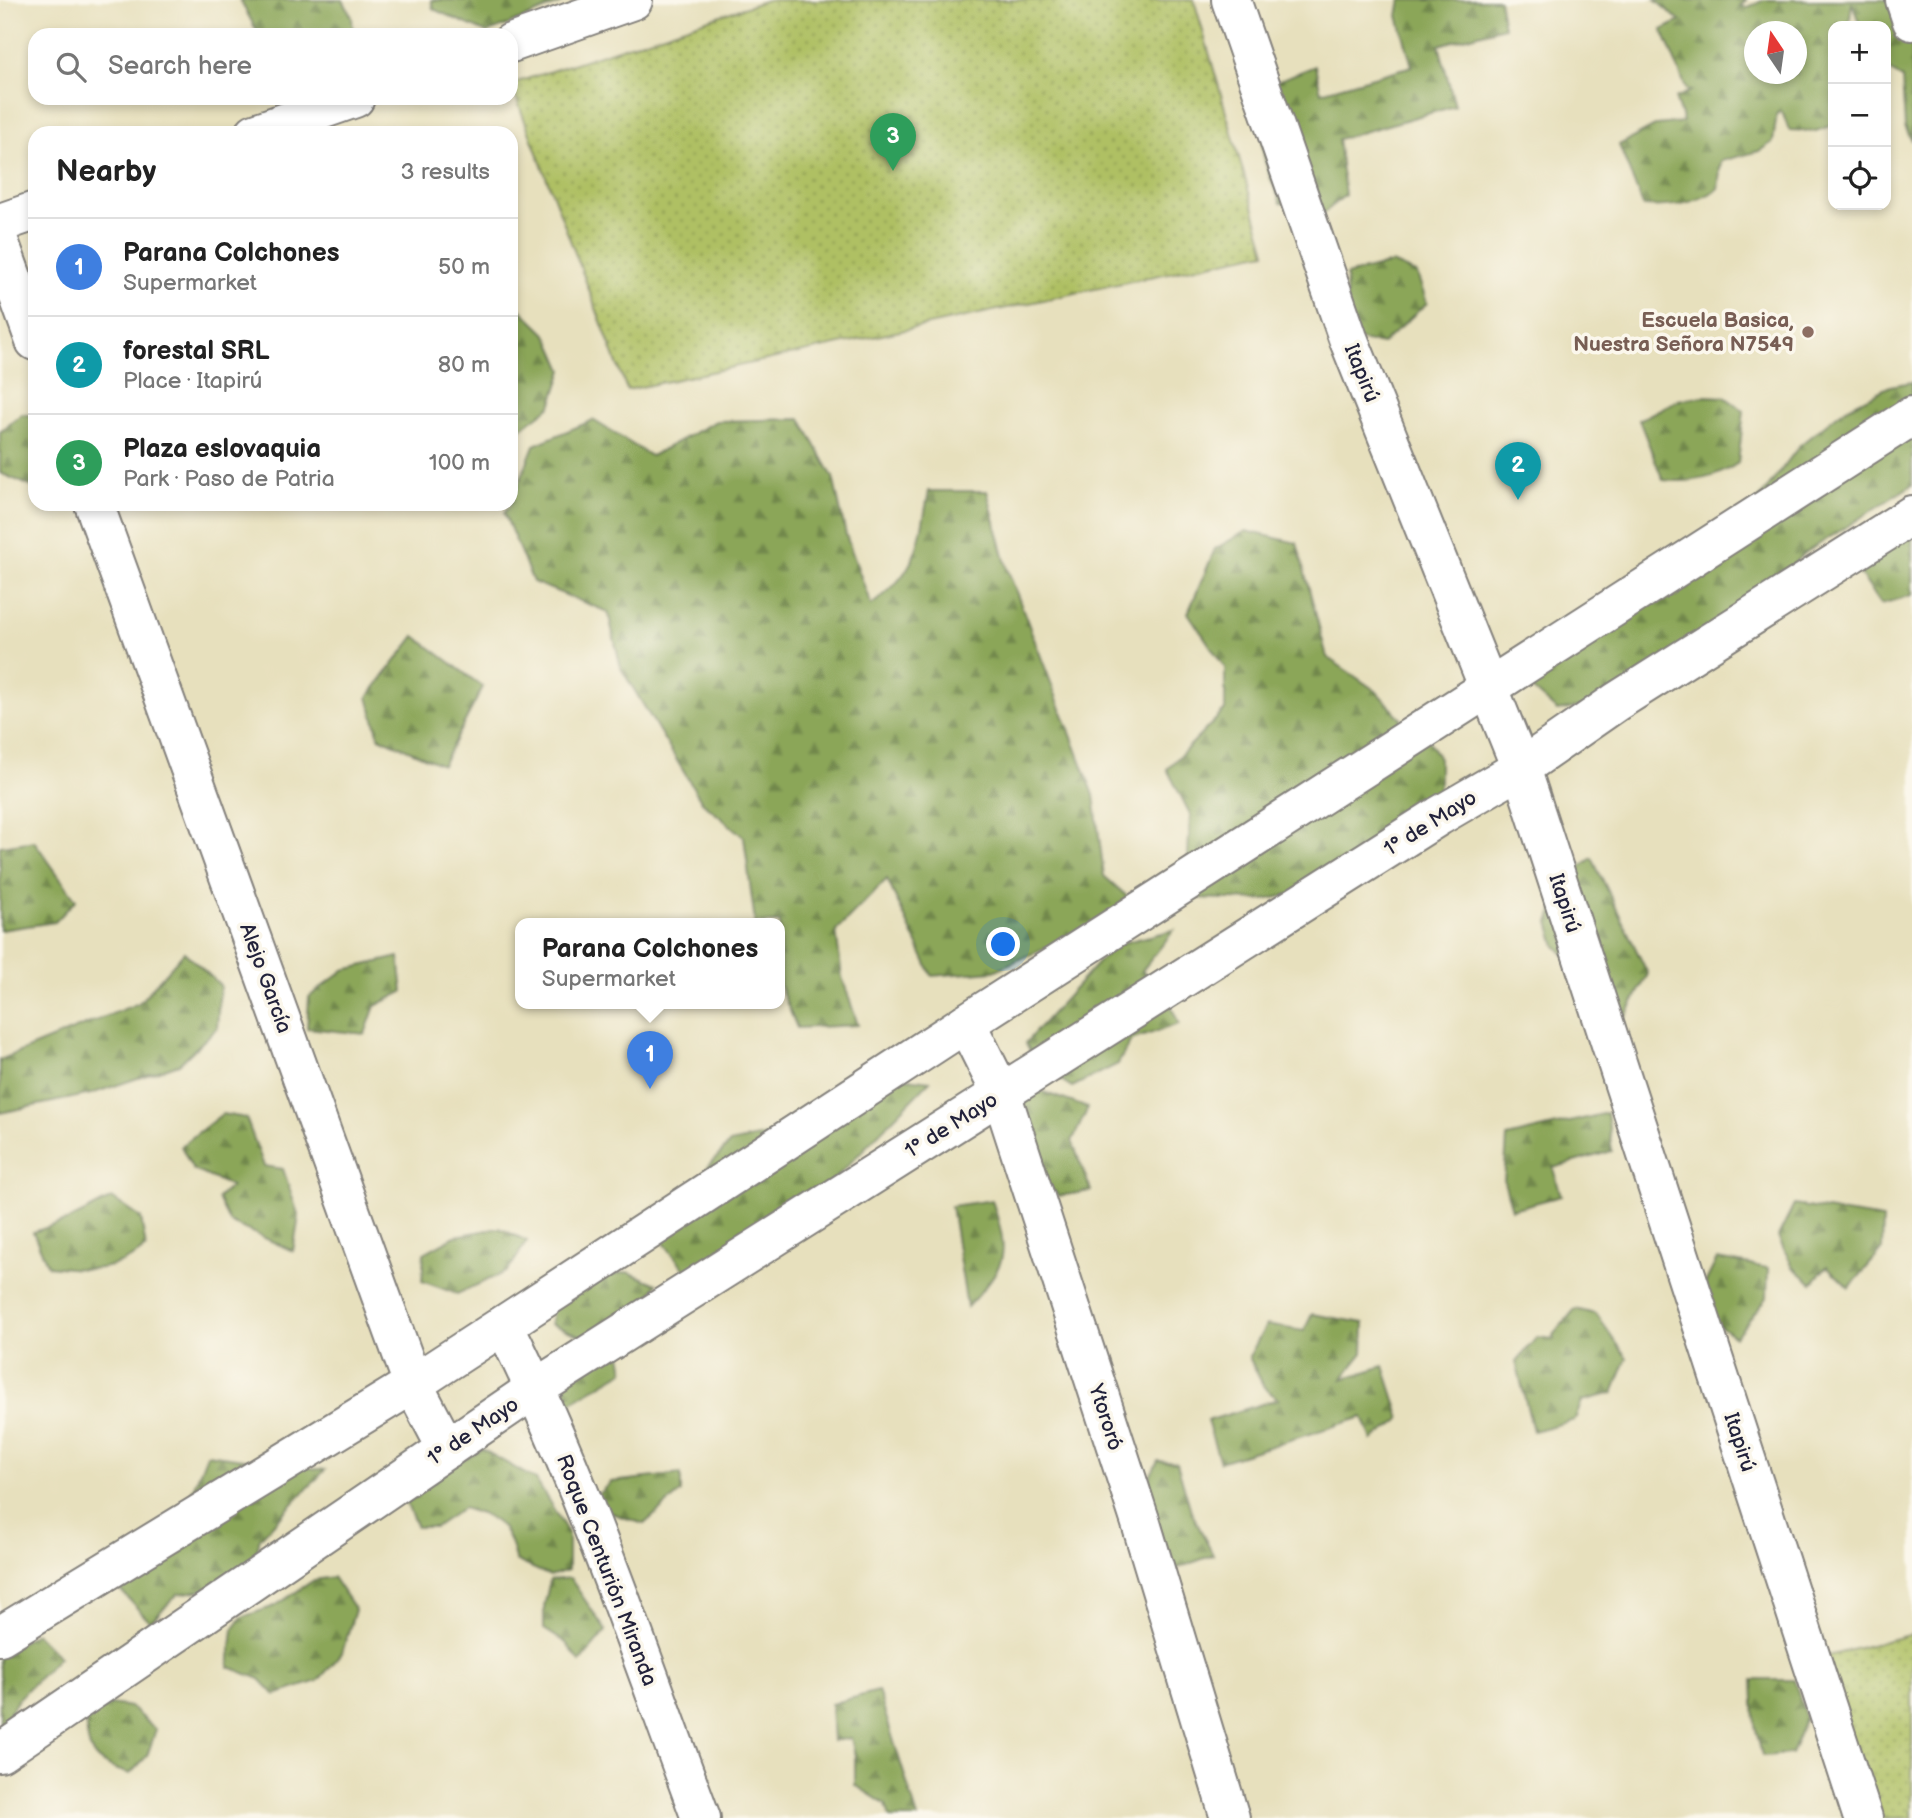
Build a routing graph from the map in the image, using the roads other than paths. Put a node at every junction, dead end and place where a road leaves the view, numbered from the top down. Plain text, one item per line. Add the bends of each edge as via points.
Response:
1 (633, 0) edge
2 (1231, 0) edge
3 (1905, 0) edge
4 (1912, 21) edge
5 (518, 41) edge
6 (335, 105) edge
7 (275, 126) edge
8 (28, 213) edge
9 (0, 223) edge
10 (0, 244) edge
11 (28, 322) edge
12 (1912, 416) edge
13 (97, 511) edge
14 (1912, 515) edge
15 (1488, 690) junction
16 (1521, 768) junction
17 (966, 1023) junction
18 (1001, 1093) junction
19 (504, 1325) junction
20 (413, 1384) junction
21 (536, 1388) junction
22 (447, 1449) junction
23 (0, 1636) edge
24 (0, 1753) edge
25 (701, 1818) edge
26 (1230, 1818) edge
27 (1863, 1818) edge

1 - 5 street
2 - 15 street, Itapirú via 1348,338
3 - 4 street
6 - 7 street
8 - 9 street
10 - 11 street
12 - 15 street
13 - 20 street, Alejo García
14 - 16 street, 1° de Mayo via 1616,702
15 - 16 street, Itapirú
15 - 17 street
16 - 18 street, 1° de Mayo
16 - 27 street, Itapirú
17 - 18 street, Ytororó
17 - 19 street
18 - 21 street, 1° de Mayo
18 - 26 street, Ytororó via 1140,1520
19 - 20 street
19 - 21 street, Roque Centurión Miranda
20 - 22 street, Alejo García
20 - 23 street
21 - 22 street, 1° de Mayo
21 - 25 street, Roque Centurión Miranda
22 - 24 street, 1° de Mayo

